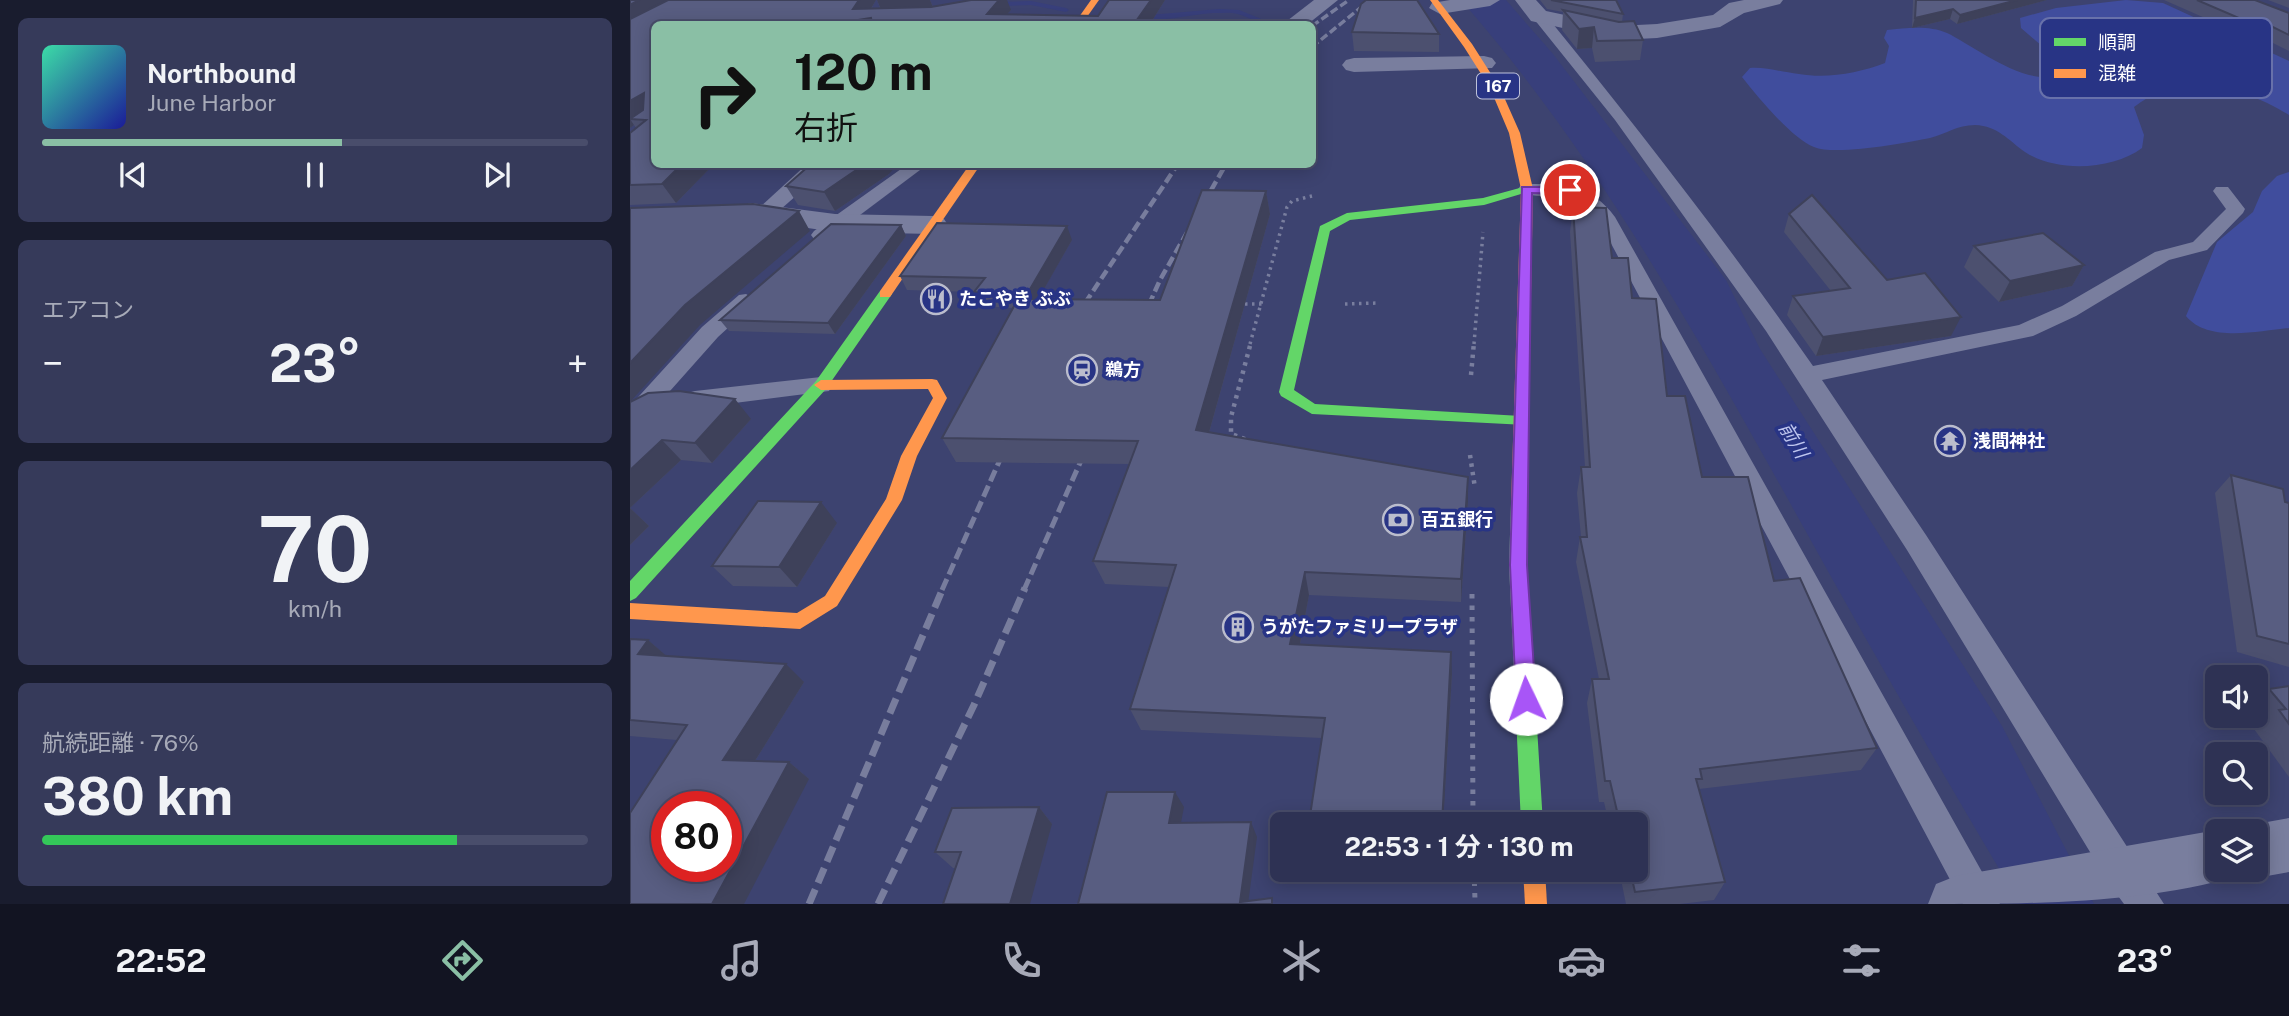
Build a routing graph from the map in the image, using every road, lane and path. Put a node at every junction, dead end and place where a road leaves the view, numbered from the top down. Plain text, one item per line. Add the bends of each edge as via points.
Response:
1 (1095, 0) edge
2 (1328, 0) edge
3 (1490, 0) edge
4 (1773, 0) edge
5 (1437, 4) edge
6 (1532, 8) edge
7 (1080, 21) edge
8 (1298, 21) edge
9 (1484, 63) junction
10 (1354, 65) dead end
11 (813, 168) edge
12 (914, 168) edge
13 (973, 168) edge
14 (1527, 189) junction
15 (2222, 191) dead end
16 (766, 212) junction
17 (725, 213) edge
18 (835, 223) junction
19 (933, 225) junction
20 (1483, 230) dead end
21 (803, 250) edge
22 (762, 286) edge
23 (1378, 303) dead end
24 (1245, 304) dead end
25 (1271, 304) dead end
26 (1340, 304) dead end
27 (1471, 374) dead end
28 (1807, 375) junction
29 (821, 385) junction
30 (634, 417) edge
31 (1521, 421) junction
32 (1470, 449) dead end
33 (1476, 490) dead end
34 (1473, 582) dead end
35 (630, 593) edge
36 (630, 611) edge
37 (1473, 812) edge
38 (1531, 812) edge
39 (2289, 845) edge
40 (2268, 849) edge
41 (2205, 862) edge
42 (1474, 882) edge
43 (1535, 882) edge
44 (2134, 889) edge
45 (1475, 900) dead end
46 (1973, 903) edge
47 (1536, 904) edge

1 - 7 main road
2 - 8 street
3 - 5 street
4 - 6 street via 1737,8 1720,20 1618,33
5 - 9 main road, 167
6 - 28 lane via 1619,112
9 - 10 street
9 - 14 main road, 167 via 1515,125
11 - 16 lane
12 - 18 lane
13 - 19 main road
14 - 31 main road, 167
14 - 31 main road via 1484,201 1347,217 1324,229 1286,392 1312,409
14 - 46 lane via 1570,190 1589,196 1606,217
15 - 28 lane via 2236,209 2200,246 2162,256 2069,311 2025,331
16 - 17 street
16 - 18 street
18 - 19 street
18 - 21 lane
19 - 29 main road
20 - 27 path
22 - 30 lane via 710,332
23 - 26 path
24 - 25 path
28 - 44 lane via 1926,552
29 - 30 lane via 727,398 669,399
29 - 35 main road
29 - 36 main road via 932,384 940,398 909,456 894,500 831,601 800,621
31 - 38 main road, 167 via 1518,565
32 - 33 path
34 - 37 path
39 - 40 street
41 - 44 street
42 - 45 path
43 - 47 main road
44 - 46 street

